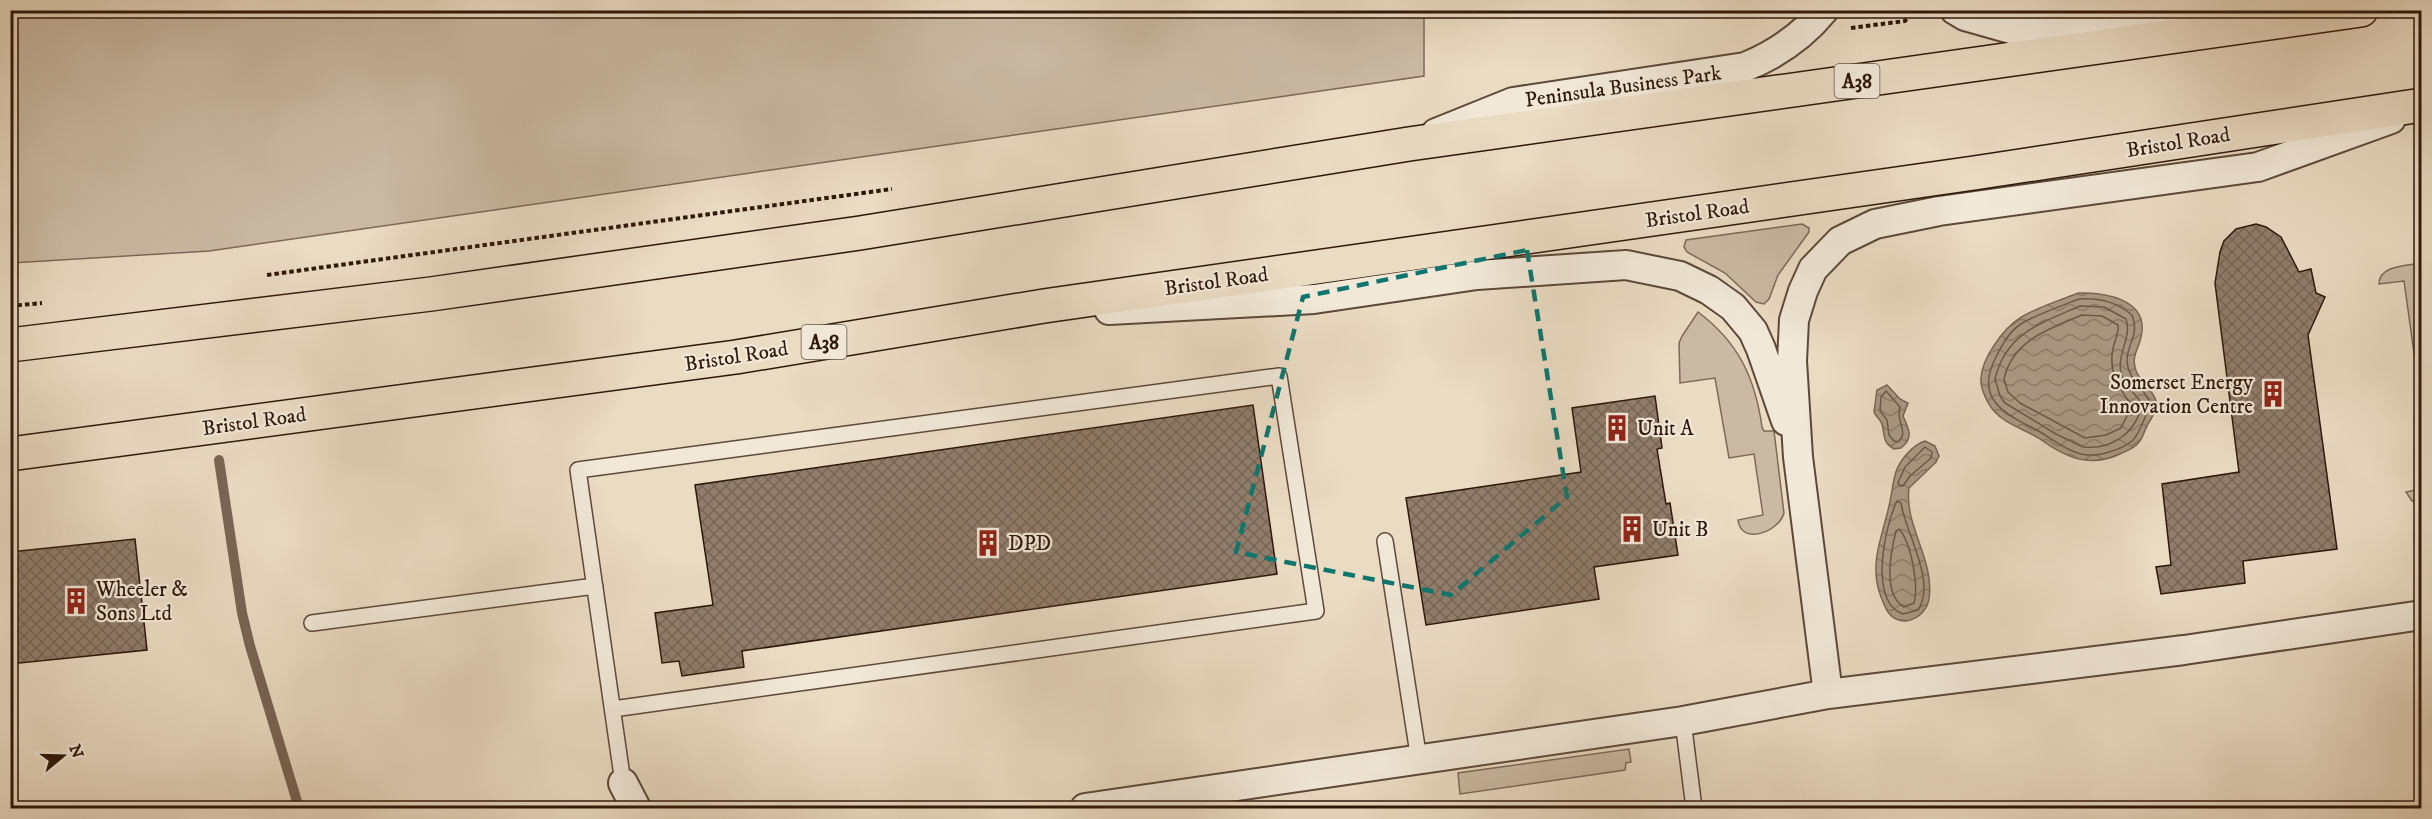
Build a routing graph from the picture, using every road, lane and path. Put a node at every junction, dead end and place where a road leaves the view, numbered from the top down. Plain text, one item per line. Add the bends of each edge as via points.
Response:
1 (1914, 10) edge
2 (1955, 10) edge
3 (2361, 10) edge
4 (1824, 11) edge
5 (2306, 18) junction
6 (2421, 107) edge
7 (1409, 144) junction
8 (896, 189) dead end
9 (265, 276) dead end
10 (45, 302) dead end
11 (10, 306) edge
12 (983, 316) junction
13 (10, 345) edge
14 (10, 454) edge
15 (1798, 457) junction
16 (1386, 541) dead end
17 (595, 586) junction
18 (2421, 615) edge
19 (312, 623) dead end
20 (1828, 694) junction
21 (613, 709) junction
22 (1683, 722) junction
23 (1419, 760) junction
24 (624, 783) joint
25 (636, 808) edge
26 (1085, 808) edge
27 (1694, 808) edge

1 - 4 path via 1905,21 1852,28
2 - 5 street via 2011,29 2203,12
3 - 5 main road, A38
4 - 7 street, Peninsula Business Park via 1796,40 1745,67 1513,102
5 - 7 main road, A38
6 - 12 main road, Bristol Road / A38
6 - 15 street via 2258,168 1939,211 1875,224 1840,241 1813,269 1794,320 1792,361
7 - 13 main road, A38 via 860,233 431,294
8 - 9 path
10 - 11 path
12 - 14 main road, Bristol Road / A38 via 736,357
12 - 15 street via 1314,299 1477,274 1626,265 1680,276 1710,290 1733,307 1761,349
15 - 20 street
16 - 23 lane
17 - 19 lane
17 - 21 lane
17 - 21 lane via 578,470 1279,376 1316,611
18 - 20 street via 2184,650
20 - 22 street
21 - 24 lane
22 - 23 street
22 - 27 lane
23 - 26 street
24 - 25 street

